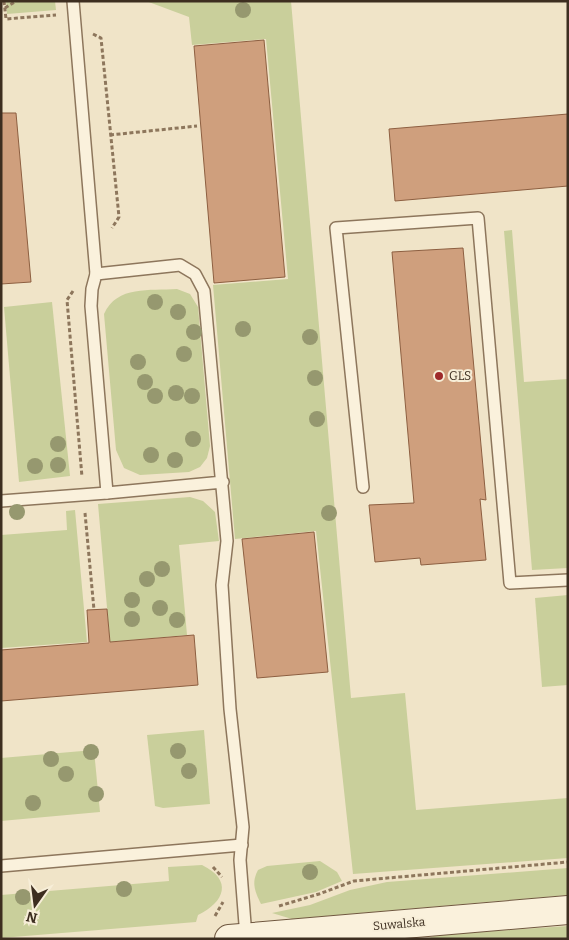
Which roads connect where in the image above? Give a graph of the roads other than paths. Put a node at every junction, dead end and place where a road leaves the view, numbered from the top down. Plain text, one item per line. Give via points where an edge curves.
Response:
1 (73, 1) edge
2 (96, 274) junction
3 (223, 482) junction
4 (363, 487) dead end
5 (108, 493) junction
6 (1, 502) edge
7 (568, 580) edge
8 (242, 845) junction
9 (1, 866) edge
10 (568, 910) edge
11 (238, 938) edge

1 - 2 lane
2 - 3 lane via 180,265 201,282
2 - 5 lane via 91,306
3 - 5 lane
3 - 8 lane via 227,541 222,585
4 - 7 lane via 336,228 478,218 510,583
5 - 6 lane
8 - 9 lane
8 - 11 lane via 243,910
10 - 11 main road, Suwalska

